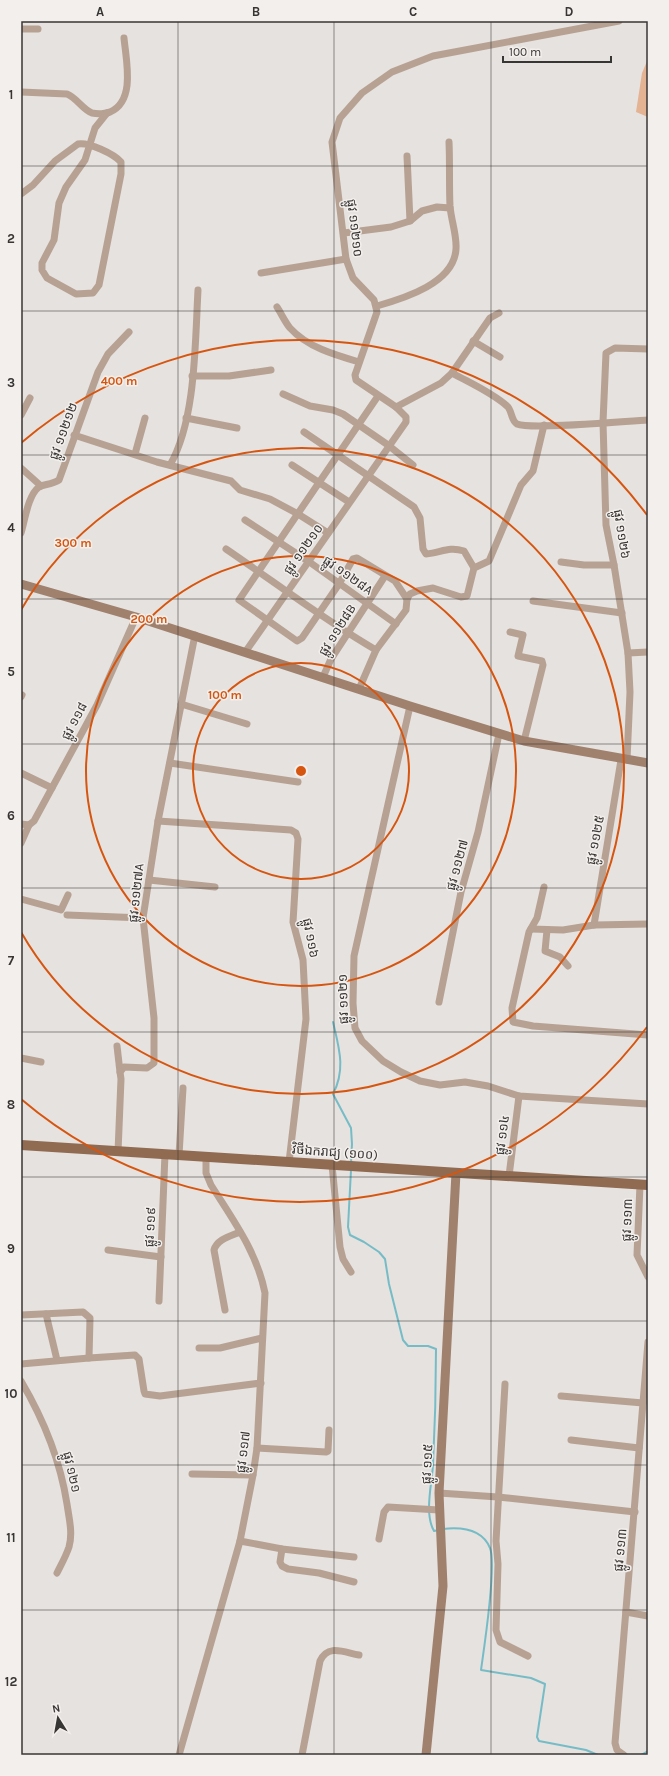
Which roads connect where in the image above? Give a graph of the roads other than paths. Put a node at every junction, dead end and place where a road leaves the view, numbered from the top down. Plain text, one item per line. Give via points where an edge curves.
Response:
1 (619, 21) edge
2 (21, 29) edge
3 (38, 29) dead end
4 (124, 38) dead end
5 (21, 92) edge
6 (107, 113) junction
7 (449, 142) dead end
8 (90, 145) junction
9 (407, 156) dead end
10 (21, 194) edge
11 (450, 208) junction
12 (410, 220) junction
13 (344, 233) junction
14 (346, 259) junction
15 (261, 273) dead end
16 (198, 290) dead end
17 (377, 306) junction
18 (277, 307) dead end
19 (499, 313) dead end
20 (129, 332) dead end
21 (473, 342) junction
22 (648, 349) edge
23 (500, 357) dead end
24 (359, 362) junction
25 (271, 370) dead end
26 (452, 373) junction
27 (192, 376) junction
28 (284, 394) dead end
29 (378, 396) junction
30 (30, 398) dead end
31 (396, 407) junction
32 (21, 415) edge
33 (145, 418) dead end
34 (186, 418) junction
35 (648, 420) edge
36 (603, 422) junction
37 (359, 425) junction
38 (544, 425) junction
39 (237, 428) dead end
40 (304, 432) dead end
41 (74, 435) junction
42 (388, 445) junction
43 (135, 454) junction
44 (338, 454) junction
45 (170, 465) junction
46 (292, 465) dead end
47 (412, 465) dead end
48 (21, 468) edge
49 (367, 476) junction
50 (319, 482) junction
51 (41, 486) junction
52 (349, 502) junction
53 (298, 514) junction
54 (245, 520) dead end
55 (21, 533) edge
56 (328, 533) junction
57 (279, 542) junction
58 (226, 549) dead end
59 (308, 561) junction
60 (560, 562) dead end
61 (614, 565) junction
62 (474, 568) junction
63 (259, 572) junction
64 (385, 576) junction
65 (21, 584) edge
66 (339, 584) junction
67 (288, 591) junction
68 (407, 599) junction
69 (534, 601) dead end
70 (368, 603) junction
71 (622, 613) junction
72 (317, 614) junction
73 (136, 617) junction
74 (267, 620) junction
75 (396, 624) junction
76 (510, 632) dead end
77 (347, 633) junction
78 (196, 635) junction
79 (376, 650) junction
80 (246, 652) junction
81 (648, 652) edge
82 (628, 653) junction
83 (323, 677) junction
84 (359, 689) junction
85 (181, 704) junction
86 (410, 706) junction
87 (247, 724) dead end
88 (499, 734) junction
89 (524, 741) junction
90 (624, 760) junction
91 (170, 763) junction
92 (648, 763) edge
93 (21, 773) edge
94 (298, 782) dead end
95 (52, 788) junction
96 (158, 821) junction
97 (25, 825) edge
98 (21, 843) edge
99 (149, 880) junction
100 (544, 887) dead end
101 (215, 888) dead end
102 (68, 895) dead end
103 (21, 899) edge
104 (67, 914) dead end
105 (143, 918) junction
106 (648, 924) edge
107 (594, 925) junction
108 (531, 929) junction
109 (546, 930) junction
110 (568, 966) dead end
111 (439, 1002) dead end
112 (648, 1035) edge
113 (117, 1046) dead end
114 (21, 1058) edge
115 (41, 1062) dead end
116 (120, 1072) junction
117 (183, 1088) dead end
118 (519, 1096) junction
119 (648, 1104) edge
120 (21, 1146) edge
121 (118, 1152) junction
122 (165, 1154) junction
123 (179, 1155) junction
124 (206, 1157) junction
125 (289, 1162) junction
126 (337, 1165) junction
127 (456, 1173) junction
128 (509, 1176) junction
129 (644, 1185) edge
130 (240, 1232) junction
131 (108, 1250) dead end
132 (161, 1257) junction
133 (351, 1272) dead end
134 (648, 1277) edge
135 (159, 1301) dead end
136 (225, 1310) dead end
137 (46, 1314) junction
138 (21, 1316) edge
139 (262, 1338) junction
140 (648, 1342) edge
141 (199, 1348) dead end
142 (88, 1358) junction
143 (57, 1360) junction
144 (21, 1364) edge
145 (21, 1381) edge
146 (261, 1383) junction
147 (505, 1384) dead end
148 (561, 1396) dead end
149 (643, 1403) junction
150 (329, 1430) dead end
151 (571, 1440) dead end
152 (258, 1448) junction
153 (639, 1448) junction
154 (192, 1474) dead end
155 (253, 1475) junction
156 (439, 1493) junction
157 (498, 1497) junction
158 (439, 1510) junction
159 (635, 1512) junction
160 (379, 1539) dead end
161 (240, 1541) junction
162 (282, 1549) junction
163 (354, 1557) dead end
164 (57, 1573) dead end
165 (354, 1582) dead end
166 (626, 1612) junction
167 (648, 1616) edge
168 (359, 1655) dead end
169 (528, 1656) dead end
170 (179, 1755) edge
171 (302, 1755) edge
172 (426, 1755) edge
173 (624, 1755) edge

1 - 13 street, ផ្លូវ ១១២១០ via 433,56 392,72 362,93 340,118 332,142
2 - 3 street
4 - 6 street via 127,70 124,101
5 - 6 street via 67,94 92,113
6 - 8 street via 95,128
7 - 11 street
8 - 8 street via 120,160 122,166 100,286 93,293 76,294 47,278 42,270 42,263 54,240 59,203 66,187 85,160
8 - 10 street via 78,144 55,161 34,185
9 - 12 street
11 - 12 street via 437,207 422,211
11 - 17 street via 456,247 455,261 443,276 409,297
12 - 13 street via 391,227
13 - 14 street, ផ្លូវ ១១២១០
14 - 15 street
14 - 17 street, ផ្លូវ ១១២១០ via 353,278
16 - 27 street
17 - 24 street, ផ្លូវ ១១២១០
18 - 24 street via 290,328 306,341
19 - 21 street via 490,318
20 - 41 street, ផ្លូវ ១១២១២ via 108,354 98,372
21 - 23 street
21 - 26 street
22 - 36 street, ផ្លូវ ១១២៦ via 615,348 606,353
24 - 29 street, ផ្លូវ ១១២១០ via 354,375 356,380
25 - 27 street via 229,376
26 - 31 street via 441,383
26 - 38 street via 508,407 518,424
27 - 34 street
28 - 37 street via 310,406 333,410
29 - 31 street, ផ្លូវ ១១២១០
29 - 37 street
30 - 32 street
31 - 42 street, ផ្លូវ ១១២១០ via 406,417 406,422
33 - 43 street
34 - 39 street
34 - 45 street via 180,446
35 - 36 street
36 - 38 street
36 - 61 street, ផ្លូវ ១១២៦ via 606,525
37 - 42 street
37 - 44 street
38 - 62 street via 533,471 521,485 489,561
40 - 44 street
41 - 43 street
41 - 51 street, ផ្លូវ ១១២១២ via 59,480 52,485
42 - 47 street
42 - 49 street, ផ្លូវ ១១២១០
43 - 45 street
44 - 49 street
44 - 50 street
45 - 53 street via 231,481 240,490 270,499
46 - 50 street
48 - 51 street
49 - 52 street, ផ្លូវ ១១២១០
49 - 62 street via 417,510 426,554 456,548 464,551
50 - 52 street
50 - 53 street
51 - 55 street via 33,492
52 - 56 street, ផ្លូវ ១១២១០
53 - 56 street
53 - 57 street
54 - 57 street, ផ្លូវ ១១២៨A
56 - 59 street, ផ្លូវ ១១២១០
57 - 59 street, ផ្លូវ ១១២៨A
57 - 63 street
58 - 63 street
59 - 66 street, ផ្លូវ ១១២៨A
59 - 67 street, ផ្លូវ ១១២១០
60 - 61 street
61 - 71 street, ផ្លូវ ១១២៦
62 - 68 street via 467,596 461,597 433,588 410,594
63 - 67 street
63 - 74 street via 239,600
64 - 66 street via 357,558 353,559
64 - 68 street via 400,586
64 - 70 street, ផ្លូវ ១១២៨B
65 - 73 main road
66 - 70 street, ផ្លូវ ១១២៨A
66 - 72 street
67 - 72 street
67 - 74 street, ផ្លូវ ១១២១០
68 - 75 street via 406,610
69 - 71 street
70 - 75 street, ផ្លូវ ១១២៨A
70 - 77 street, ផ្លូវ ១១២៨B
71 - 82 street, ផ្លូវ ១១២៦
72 - 74 street via 302,638 297,641
72 - 77 street
73 - 78 main road
73 - 95 street, ផ្លូវ ១១៨ via 97,705
74 - 80 street, ផ្លូវ ១១២១០
75 - 79 street
76 - 89 street via 523,635 518,656 542,661 543,665
77 - 79 street
77 - 83 street, ផ្លូវ ១១២៨B via 330,659
78 - 80 main road
78 - 85 street, ផ្លូវ ១១២៧A
79 - 84 street
80 - 83 main road
81 - 82 street
82 - 90 street, ផ្លូវ ១១២៦ via 630,692
83 - 84 main road
84 - 86 main road
85 - 87 street
85 - 91 street, ផ្លូវ ១១២៧A
86 - 88 main road
86 - 118 street, ផ្លូវ ១១២១ via 354,956 355,1028 362,1041 383,1061 420,1081 440,1085 465,1082
88 - 89 main road
88 - 111 street, ផ្លូវ ១១២៧ via 478,832 461,892
89 - 90 main road
90 - 92 main road
90 - 107 street, ផ្លូវ ១១២៥
91 - 94 street
91 - 96 street, ផ្លូវ ១១២៧A
93 - 95 street
95 - 97 street, ផ្លូវ ១១៨ via 34,821
96 - 99 street, ផ្លូវ ១១២៧A
96 - 125 street, ផ្លូវ ១១៦ via 291,830 296,833 298,839 294,922 304,960 306,1020
97 - 98 street, ផ្លូវ ១១៨
99 - 101 street
99 - 105 street, ផ្លូវ ១១២៧A
100 - 108 street via 537,918
102 - 103 street via 61,910
104 - 105 street
105 - 116 street, ផ្លូវ ១១២៧A via 154,1018 154,1063 147,1068 124,1068
106 - 107 street
107 - 109 street
108 - 109 street
108 - 112 street via 512,1008 513,1022 533,1026
109 - 110 street via 545,951 560,957
113 - 116 street
114 - 115 street
116 - 121 street
117 - 123 street
118 - 119 street, ផ្លូវ ១១២១
118 - 128 street, ផ្លូវ ១១៤
120 - 121 main road, វិថីឯករាជ្យ (១០០)
121 - 122 main road, វិថីឯករាជ្យ (១០០)
122 - 123 main road, វិថីឯករាជ្យ (១០០)
122 - 132 street, ផ្លូវ ១១៩
123 - 124 main road, វិថីឯករាជ្យ (១០០)
124 - 125 main road, វិថីឯករាជ្យ (១០០)
124 - 130 street, ផ្លូវ ១១៧ via 206,1173 211,1185
125 - 126 main road, វិថីឯករាជ្យ (១០០)
126 - 127 main road, វិថីឯករាជ្យ (១០០)
126 - 133 street via 340,1247
127 - 128 main road, វិថីឯករាជ្យ (១០០)
127 - 156 main road, ផ្លូវ ១១៥
128 - 129 main road, វិថីឯករាជ្យ (១០០)
129 - 134 street, ផ្លូវ ១១៣ via 637,1255
130 - 136 street via 220,1241 214,1250
130 - 139 street, ផ្លូវ ១១៧ via 261,1273 265,1293
131 - 132 street
132 - 135 street, ផ្លូវ ១១៩
137 - 138 street
137 - 142 street via 87,1314 90,1318
137 - 143 street
139 - 141 street via 220,1348
139 - 146 street, ផ្លូវ ១១៧
140 - 149 street, ផ្លូវ ១១៣
142 - 143 street
142 - 146 street via 138,1356 144,1391 150,1396
143 - 144 street
145 - 164 street, ផ្លូវ ១២១ via 38,1410 62,1477 71,1527 69,1547
146 - 152 street, ផ្លូវ ១១៧
147 - 157 street
148 - 149 street
149 - 153 street, ផ្លូវ ១១៣
150 - 152 street via 326,1452
151 - 153 street
152 - 155 street, ផ្លូវ ១១៧
153 - 159 street, ផ្លូវ ១១៣
154 - 155 street
155 - 161 street, ផ្លូវ ១១៧
156 - 157 street
156 - 158 main road, ផ្លូវ ១១៥
157 - 159 street
157 - 169 street via 497,1637 500,1642
158 - 160 street via 388,1507 384,1512
158 - 172 main road, ផ្លូវ ១១៥ via 442,1586
159 - 166 street, ផ្លូវ ១១៣
161 - 162 street
161 - 170 street, ផ្លូវ ១១៧
162 - 163 street
162 - 165 street via 280,1562 288,1569
166 - 167 street
166 - 173 street, ផ្លូវ ១១៣ via 615,1743 617,1750
168 - 171 street via 330,1650 324,1653 320,1660

